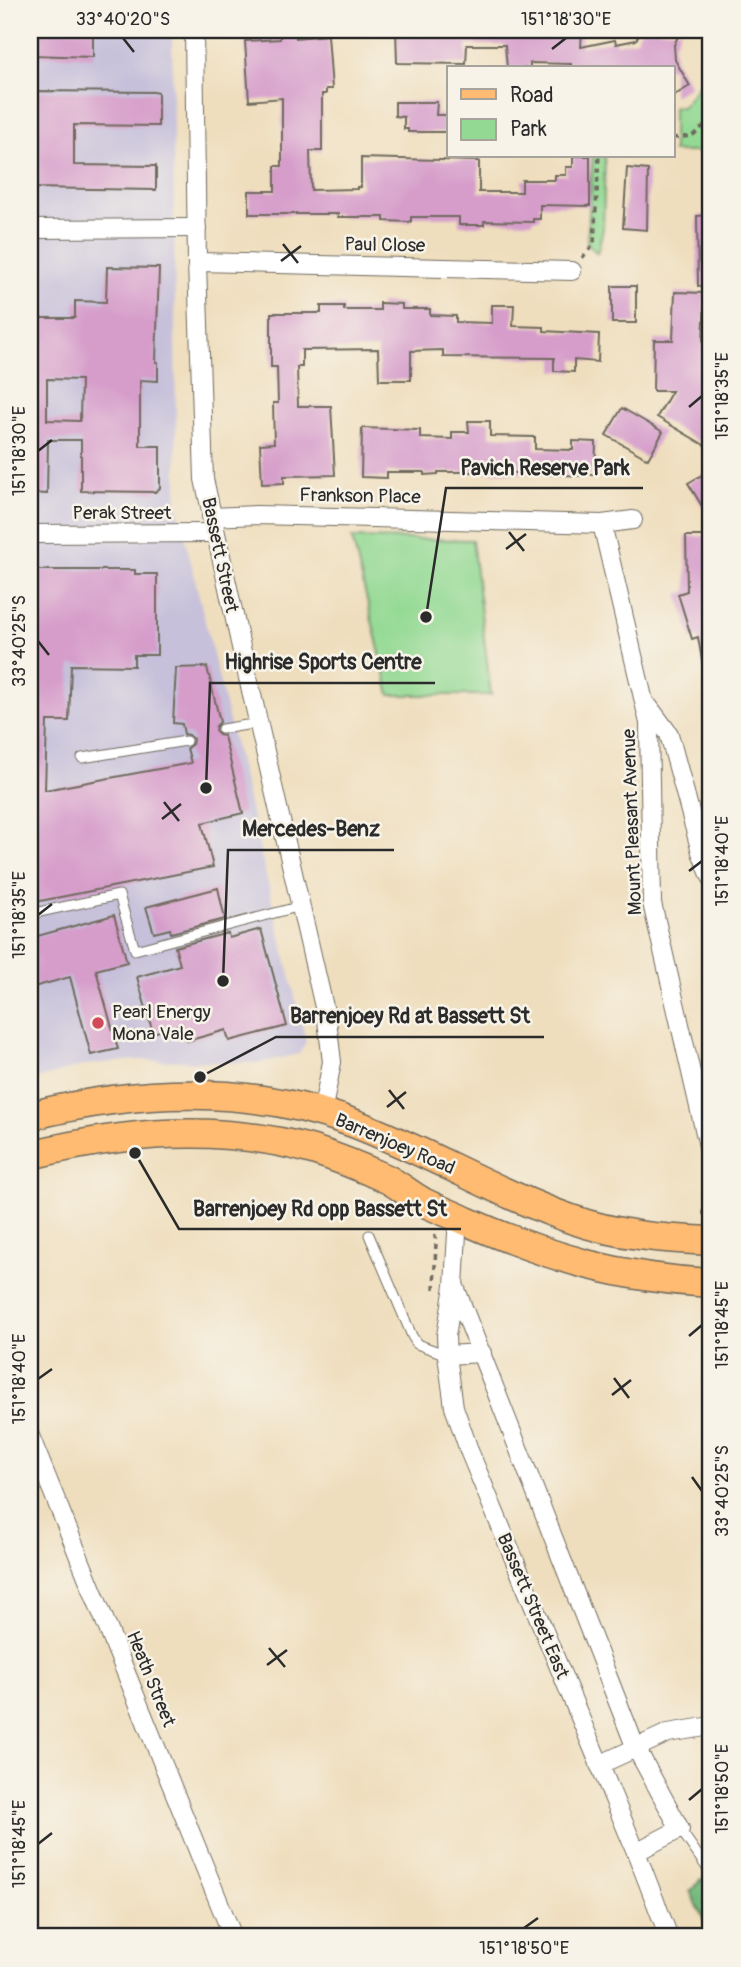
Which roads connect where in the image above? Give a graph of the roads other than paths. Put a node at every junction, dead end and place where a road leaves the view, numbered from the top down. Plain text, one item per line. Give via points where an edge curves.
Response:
1 (194, 30) edge
2 (197, 228) junction
3 (30, 229) edge
4 (197, 262) junction
5 (572, 271) road end
6 (633, 520) dead end
7 (602, 524) junction
8 (213, 525) junction
9 (30, 534) edge
10 (644, 701) junction
11 (259, 723) junction
12 (222, 729) dead end
13 (186, 741) dead end
14 (82, 758) dead end
15 (711, 877) edge
16 (301, 906) junction
17 (30, 914) edge
18 (322, 1113) junction
19 (30, 1116) edge
20 (310, 1150) junction
21 (30, 1155) edge
22 (711, 1159) edge
23 (488, 1184) junction
24 (462, 1219) junction
25 (369, 1236) dead end
26 (711, 1241) edge
27 (711, 1283) edge
28 (454, 1286) junction
29 (482, 1353) junction
30 (447, 1355) junction
31 (30, 1436) edge
32 (711, 1726) edge
33 (635, 1746) junction
34 (599, 1765) junction
35 (680, 1829) junction
36 (636, 1852) junction
37 (711, 1874) edge
38 (233, 1937) edge
39 (669, 1937) edge

1 - 2 street, Bassett Street
2 - 3 street
2 - 4 street, Bassett Street
4 - 5 street, Paul Close
4 - 8 street, Bassett Street via 204,479
6 - 7 street, Frankson Place
7 - 8 street, Frankson Place via 257,514
7 - 10 street, Mount Pleasant Avenue
8 - 9 street, Perak Street
8 - 11 street, Bassett Street
10 - 15 street via 669,734
10 - 22 street, Mount Pleasant Avenue via 649,723 652,903
11 - 12 lane
11 - 16 street, Bassett Street
13 - 14 lane
16 - 17 lane via 135,950 119,895
16 - 18 street, Bassett Street via 331,1042 331,1073
18 - 19 main road, Barrenjoey Road via 235,1097 156,1096 90,1102
18 - 20 main road, Bassett Street
18 - 23 main road, Barrenjoey Road
20 - 21 main road, Barrenjoey Road via 247,1138 172,1133 81,1142
20 - 24 main road, Barrenjoey Road via 388,1180 422,1202
23 - 24 main road, Bassett Street East
23 - 26 main road, Barrenjoey Road via 571,1219 629,1234
24 - 27 main road, Barrenjoey Road via 559,1258 619,1273
24 - 28 street, Bassett Street East
25 - 30 lane via 417,1344
28 - 29 street, Bassett Street East
28 - 30 street, Bassett Street East
29 - 30 street
29 - 33 street, Bassett Street East
30 - 34 street, Bassett Street East via 454,1407 470,1453
31 - 38 street, Heath Street
32 - 33 street via 667,1733
33 - 34 street
33 - 35 street, Bassett Street East
34 - 36 street, Bassett Street East
35 - 36 street
35 - 37 lane, Bassett Street East
36 - 39 street, Bassett Street East

